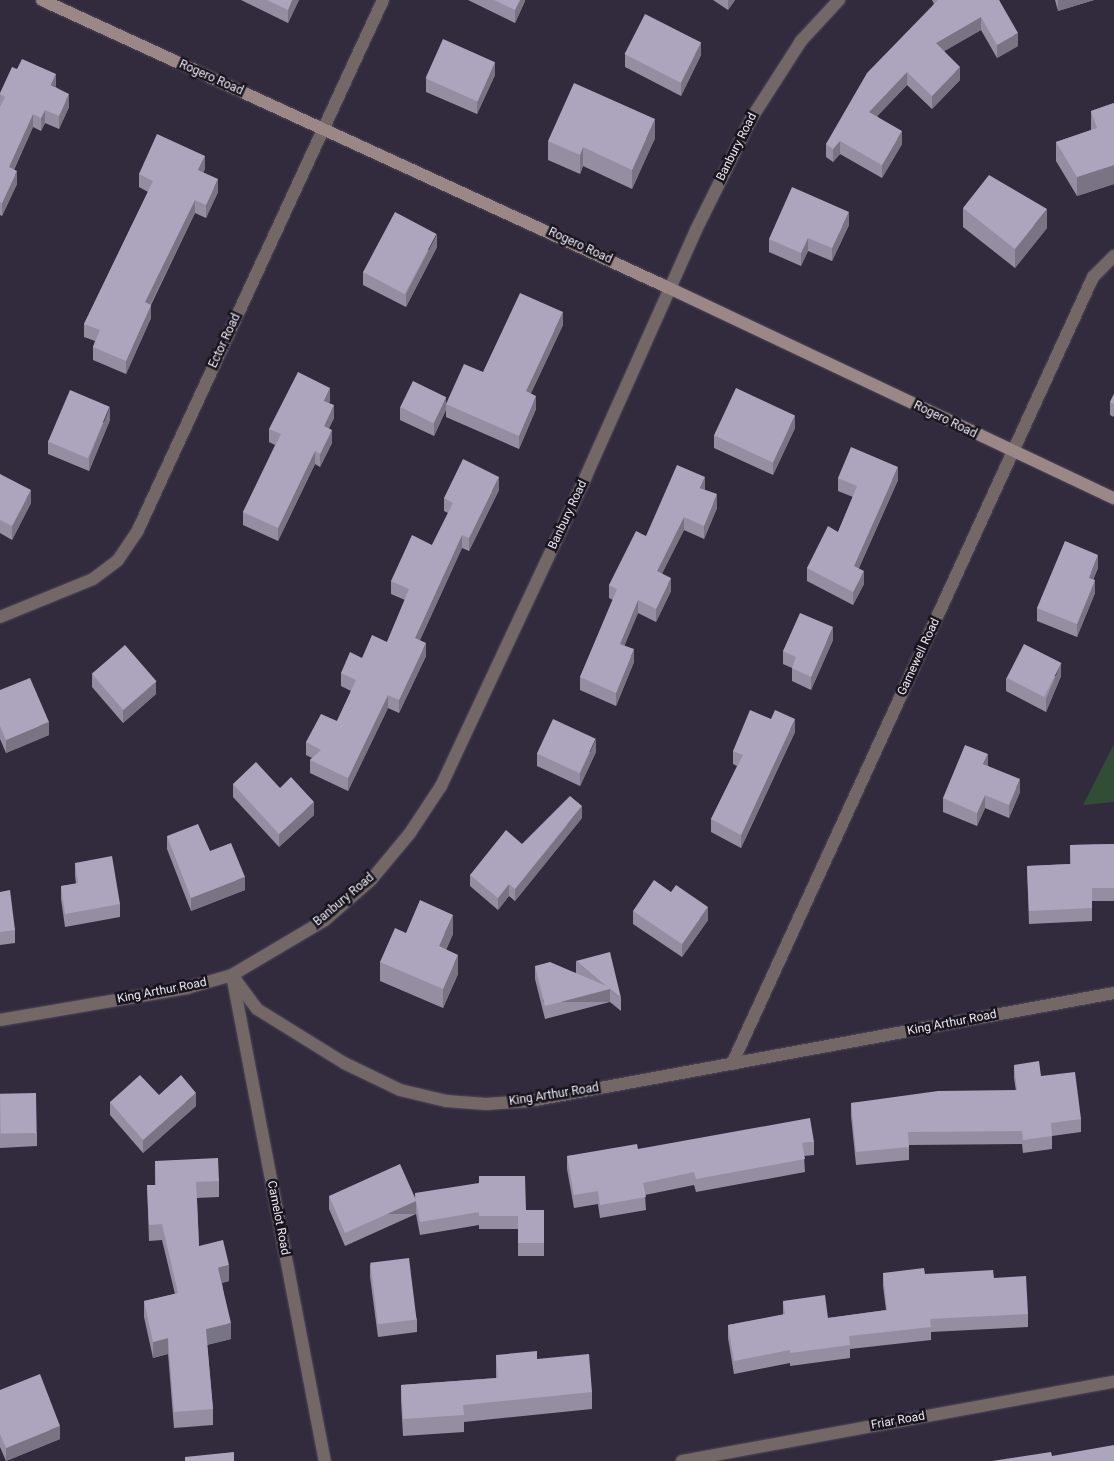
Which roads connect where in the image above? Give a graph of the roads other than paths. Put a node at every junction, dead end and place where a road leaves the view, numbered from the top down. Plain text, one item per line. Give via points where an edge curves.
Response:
1 (42, 0) edge
2 (383, 0) edge
3 (839, 0) edge
4 (323, 128) junction
5 (1114, 256) edge
6 (670, 288) junction
7 (1013, 452) junction
8 (1114, 498) edge
9 (0, 617) edge
10 (232, 975) junction
11 (1114, 993) edge
12 (0, 1020) edge
13 (732, 1064) junction
14 (1114, 1382) edge
15 (325, 1461) edge
16 (682, 1461) edge

1 - 4 main road, Rogero Road
2 - 4 street, Ector Road
3 - 6 street, Banbury Road via 806,34 751,119
4 - 6 main road, Rogero Road
4 - 9 street, Ector Road via 138,530 118,560 93,579
5 - 7 street, Gamewell Road via 1093,277
6 - 7 main road, Rogero Road
6 - 10 street, Banbury Road via 441,786 410,833 371,880 325,920
7 - 8 main road, Rogero Road
7 - 13 street, Gamewell Road
10 - 12 street, King Arthur Road via 187,988
10 - 13 street, King Arthur Road via 257,1009 344,1064 400,1090 446,1101 486,1104 530,1101
10 - 15 street, Camelot Road
11 - 13 street, King Arthur Road
14 - 16 street, Friar Road

